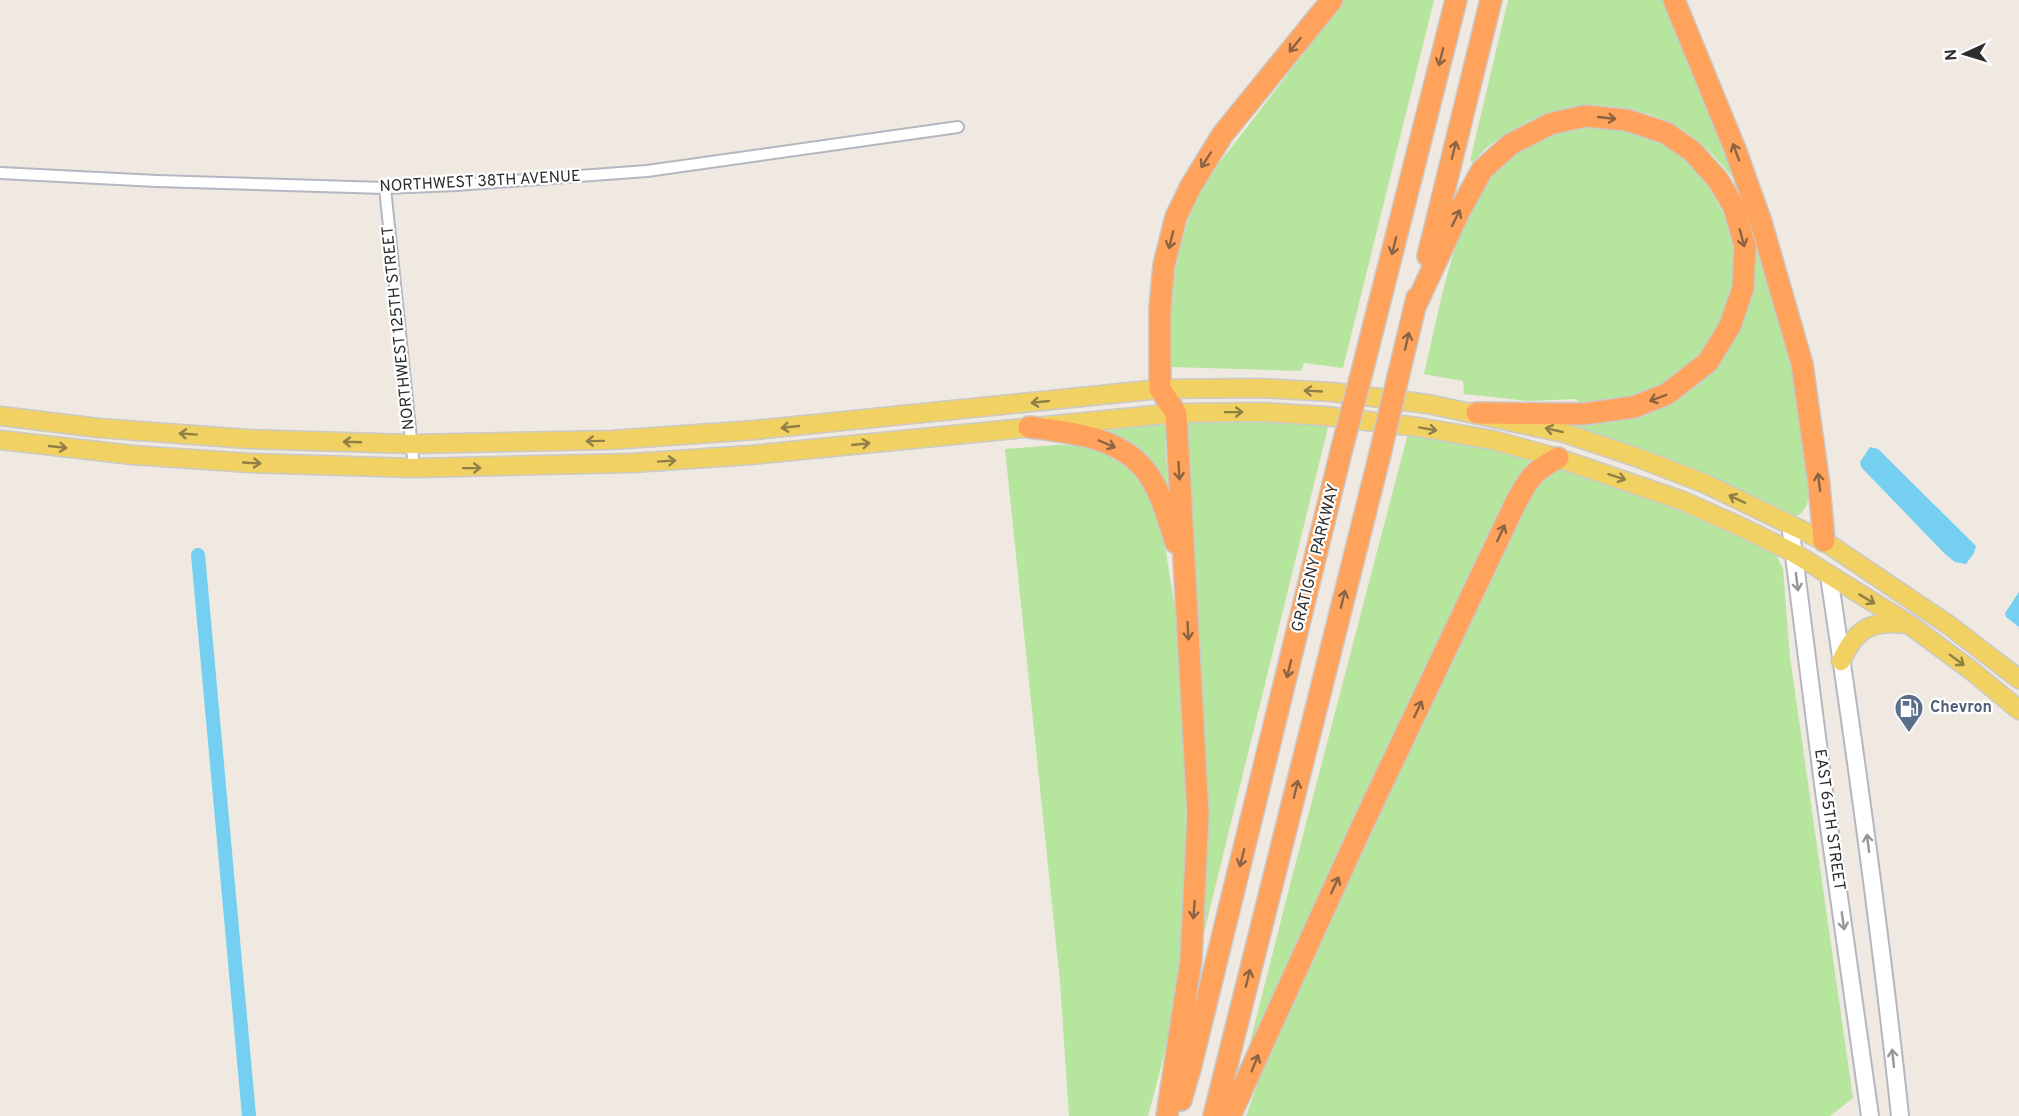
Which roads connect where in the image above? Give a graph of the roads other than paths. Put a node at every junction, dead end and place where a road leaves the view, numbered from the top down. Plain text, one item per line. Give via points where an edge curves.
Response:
1 (1332, 0) edge
2 (1456, 0) edge
3 (1491, 0) edge
4 (1674, 0) edge
5 (958, 127) dead end
6 (0, 173) edge
7 (385, 188) junction
8 (1414, 309) junction
9 (1160, 389) junction
10 (1176, 413) junction
11 (1477, 413) junction
12 (0, 416) edge
13 (1029, 427) junction
14 (0, 440) edge
15 (410, 444) junction
16 (1558, 458) junction
17 (414, 468) junction
18 (1790, 524) junction
19 (1824, 541) junction
20 (1794, 554) junction
21 (1185, 573) junction
22 (1829, 576) junction
23 (1910, 625) junction
24 (1841, 661) junction
25 (2019, 680) edge
26 (2019, 710) edge
27 (1167, 1116) edge
28 (1176, 1116) edge
29 (1214, 1116) edge
30 (1230, 1116) edge
31 (1870, 1116) edge
32 (1900, 1116) edge

1 -> 9 highway via 1223,134 1176,217 1164,265
2 -> 28 highway, GRATIGNY PARKWAY, bridge
8 -> 3 highway
19 -> 4 highway via 1802,364 1761,222
5 - 7 street, NORTHWEST 38TH AVENUE via 647,171
6 - 7 street, NORTHWEST 38TH AVENUE
7 - 15 street, NORTHWEST 125TH STREET
8 -> 11 highway via 1482,171 1511,144 1550,124 1586,116 1628,120 1666,133 1692,150 1718,180 1734,207 1745,246 1744,278 1730,326 1708,362 1667,394 1634,407 1583,414
29 -> 8 highway, bridge
9 - 10 highway
11 -> 9 main road via 1332,392
9 -> 15 main road via 611,441
10 - 13 main road
10 -> 16 main road via 1262,412 1418,427 1493,440
10 -> 21 highway
18 -> 11 main road via 1706,484 1639,458 1564,433
15 -> 12 main road via 248,439
17 -> 13 main road via 727,457
13 -> 21 highway via 1103,441 1131,456 1148,474 1162,501
14 -> 17 main road via 250,463
15 - 17 street, NORTHWEST 125TH STREET
16 -> 20 main road via 1683,501
30 -> 16 highway via 1516,502 1531,475
18 - 19 main road
18 - 20 main road, EAST 65TH STREET
19 - 22 main road
19 - 25 main road via 1950,626
20 - 22 main road
20 -> 31 main road, EAST 65TH STREET
21 -> 27 highway via 1198,803 1196,873 1191,960
22 -> 23 main road
22 - 24 main road
23 - 24 main road via 1883,623 1863,630 1849,643
23 -> 26 main road
32 -> 24 main road via 1877,915

